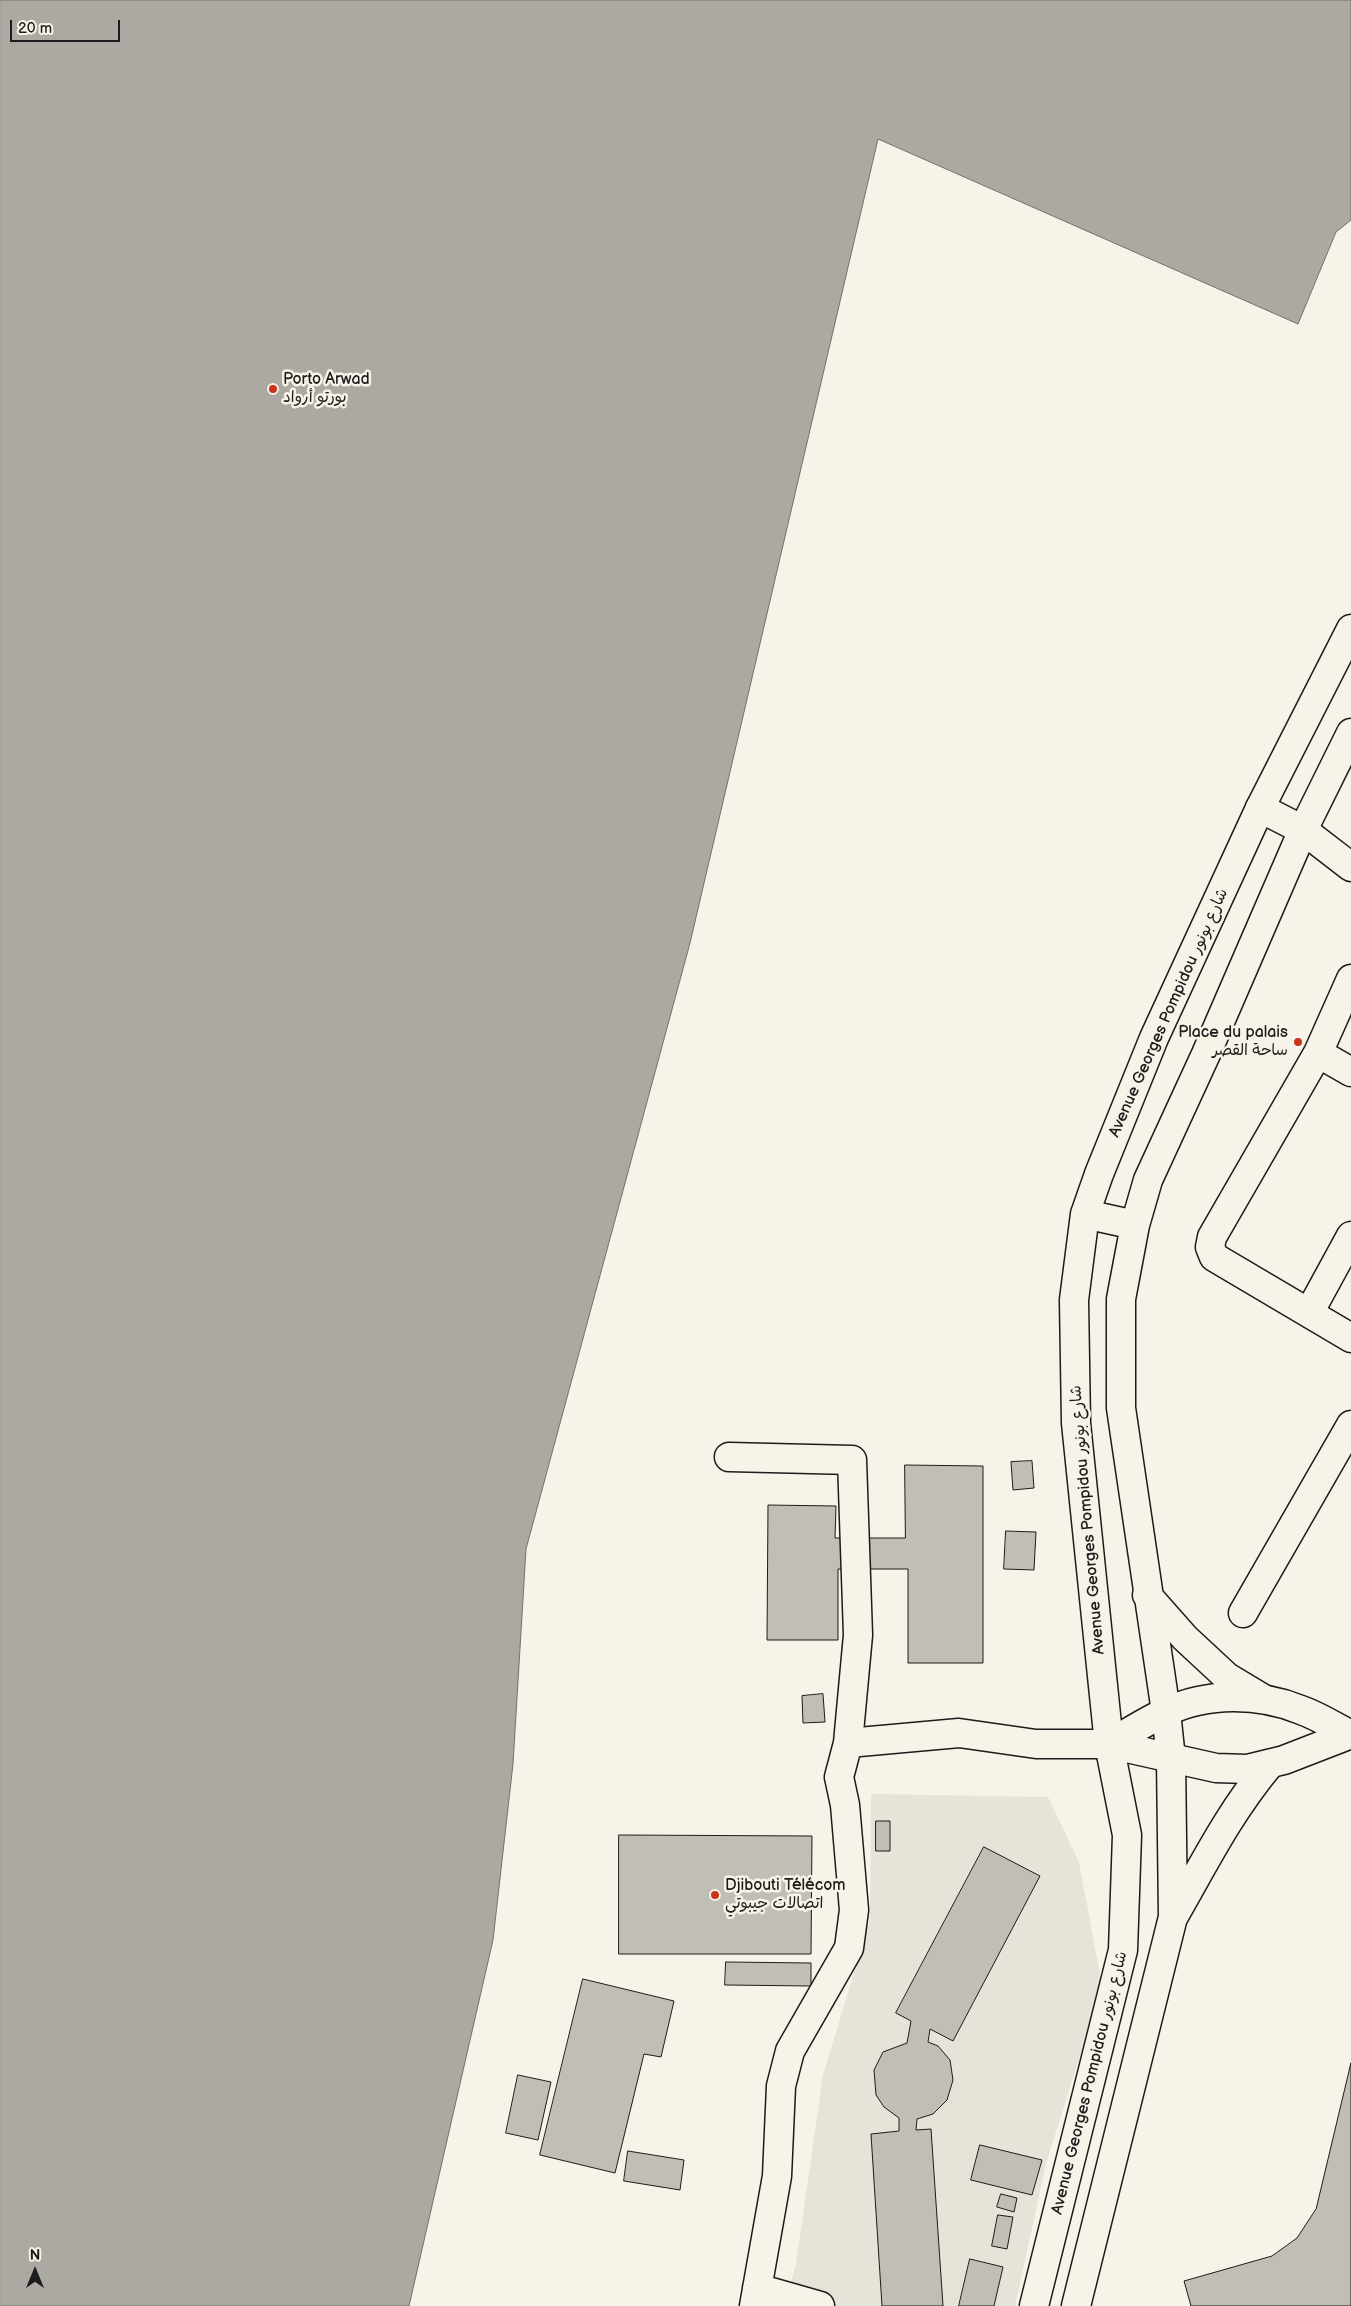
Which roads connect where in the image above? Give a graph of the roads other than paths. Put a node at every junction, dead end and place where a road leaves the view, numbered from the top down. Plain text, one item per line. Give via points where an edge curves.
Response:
1 (1351, 629) edge
2 (1351, 733) edge
3 (1260, 808) junction
4 (1303, 830) junction
5 (1351, 867) edge
6 (1351, 979) edge
7 (1318, 1053) junction
8 (1351, 1072) edge
9 (1085, 1214) junction
10 (1135, 1225) junction
11 (1351, 1236) edge
12 (1308, 1313) junction
13 (1351, 1338) edge
14 (1351, 1425) edge
15 (729, 1457) dead end
16 (1147, 1595) junction
17 (1243, 1613) dead end
18 (1262, 1698) junction
19 (1166, 1712) junction
20 (1350, 1734) edge
21 (848, 1743) junction
22 (1109, 1744) junction
23 (1171, 1758) junction
24 (1269, 1765) junction
25 (1173, 1917) junction
26 (755, 2297) edge
27 (820, 2306) edge
28 (1034, 2306) edge
29 (1076, 2306) edge

1 - 3 main road, Avenue Georges Pompidou شارع بونور
2 - 4 main road
3 - 4 main road
3 - 9 main road, Avenue Georges Pompidou شارع بونور via 1154,1038
4 - 5 main road
4 - 10 main road via 1148,1180
6 - 7 main road
7 - 8 main road
7 - 12 main road via 1212,1237 1210,1247 1214,1256
9 - 10 main road
9 - 22 main road, Avenue Georges Pompidou شارع بونور via 1074,1300 1076,1423
10 - 16 main road via 1121,1299 1122,1408
11 - 12 main road
12 - 13 main road
14 - 17 main road
15 - 21 main road via 852,1460 858,1635
16 - 18 main road via 1185,1638 1227,1677
16 - 19 main road
18 - 19 main road via 1192,1702
18 - 20 main road via 1301,1710
19 - 22 main road
19 - 23 main road
20 - 24 main road
21 - 22 main road via 959,1733 1036,1744
21 - 26 main road via 840,1777 854,1910 849,1948 790,2051 780,2086 777,2176
22 - 23 main road
22 - 28 main road, Avenue Georges Pompidou شارع بونور via 1127,1835 1123,1950
23 - 24 main road via 1216,1768 1247,1769
23 - 25 main road
24 - 25 main road via 1222,1829
25 - 29 main road
26 - 27 main road

